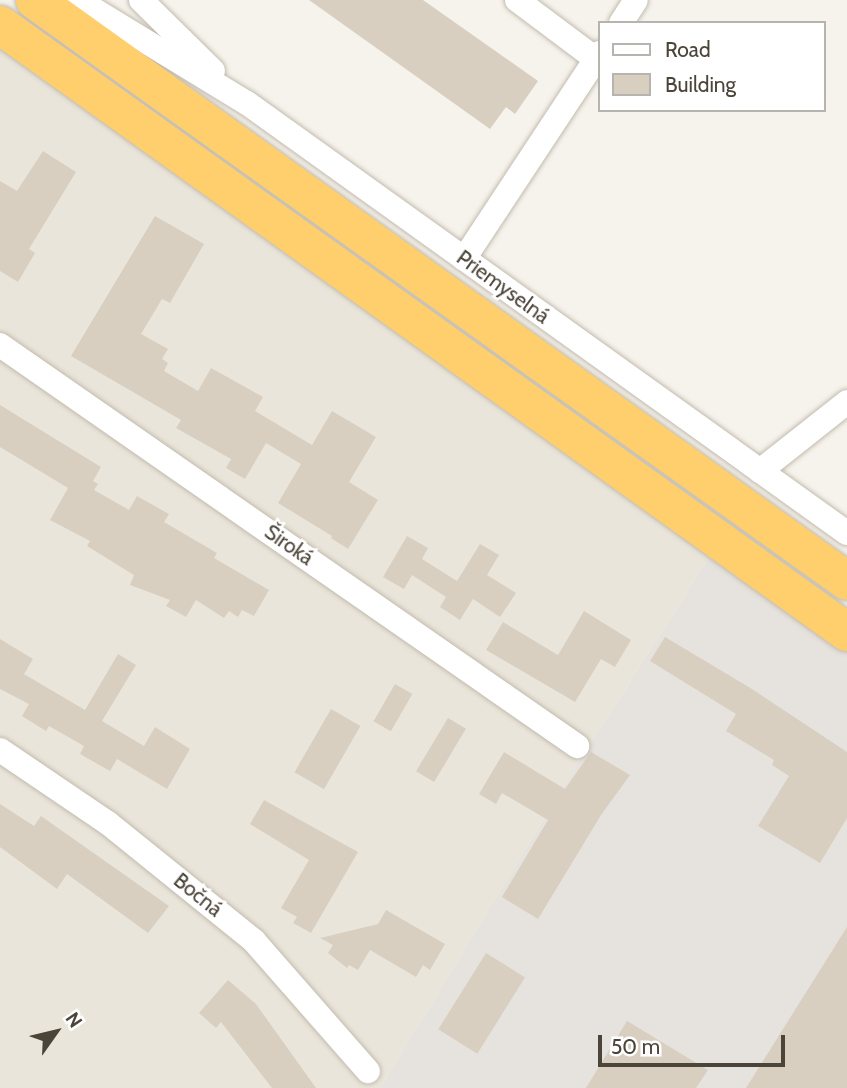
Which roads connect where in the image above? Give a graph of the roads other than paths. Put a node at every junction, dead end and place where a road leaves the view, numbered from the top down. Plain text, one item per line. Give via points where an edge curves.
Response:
1 (35, 0) edge
2 (78, 0) edge
3 (141, 0) edge
4 (517, 0) edge
5 (636, 0) edge
6 (622, 21) edge
7 (0, 25) edge
8 (598, 56) edge
9 (247, 103) junction
10 (464, 259) junction
11 (0, 345) edge
12 (847, 402) edge
13 (760, 471) junction
14 (847, 533) edge
15 (847, 581) edge
16 (847, 632) edge
17 (577, 746) dead end
18 (0, 750) edge
19 (368, 1071) dead end

1 - 15 highway
2 - 9 street, Priemyselná
3 - 9 street, Priemyselná
4 - 8 street
5 - 6 street
7 - 16 highway
8 - 10 street
9 - 10 street, Priemyselná
10 - 13 street, Priemyselná
11 - 17 street, Široká
12 - 13 street
13 - 14 street, Priemyselná
18 - 19 street, Bočná via 108,823 254,941

